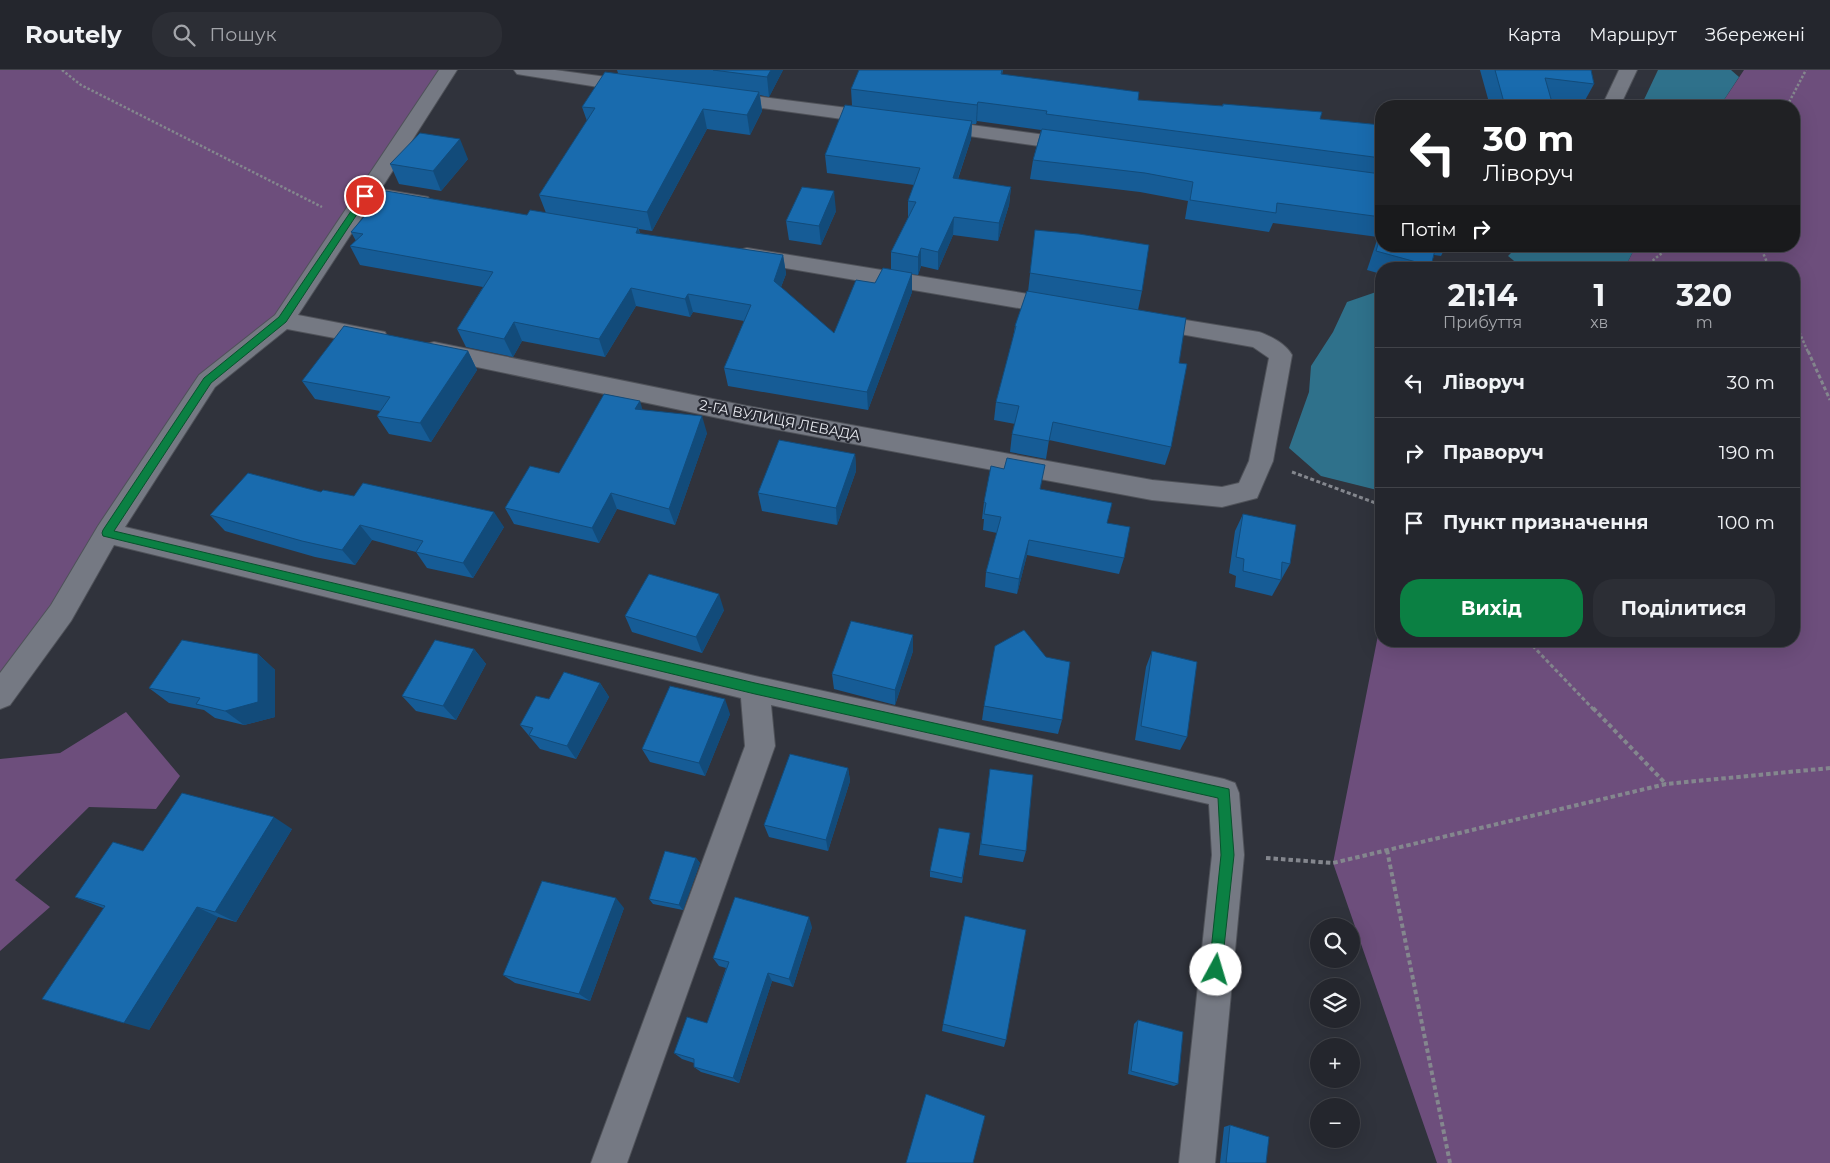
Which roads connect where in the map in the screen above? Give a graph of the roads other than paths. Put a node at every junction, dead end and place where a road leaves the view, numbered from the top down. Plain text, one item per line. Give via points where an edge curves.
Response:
1 (448, 70) edge
2 (523, 70) edge
3 (1628, 70) edge
4 (658, 89) edge
5 (706, 95) edge
6 (1615, 100) edge
7 (892, 120) edge
8 (912, 123) edge
9 (1098, 148) edge
10 (365, 196) junction
11 (442, 205) edge
12 (728, 252) edge
13 (1082, 311) edge
14 (1131, 319) edge
15 (283, 320) junction
16 (107, 533) junction
17 (755, 689) junction
18 (0, 696) edge
19 (609, 1163) edge
20 (1197, 1163) edge

1 - 10 street
2 - 4 street
3 - 6 street
5 - 7 street
8 - 9 street
10 - 11 street via 383,195
10 - 15 street
12 - 13 street
14 - 15 street, 2-ГА ВУЛИЦЯ ЛЕВАДА via 1259,340 1281,355 1261,460 1248,490 1222,497 1152,490 747,415
15 - 16 street via 207,381
16 - 17 street
16 - 18 street via 60,613
17 - 19 street via 760,746
17 - 20 street via 1224,793 1228,855

